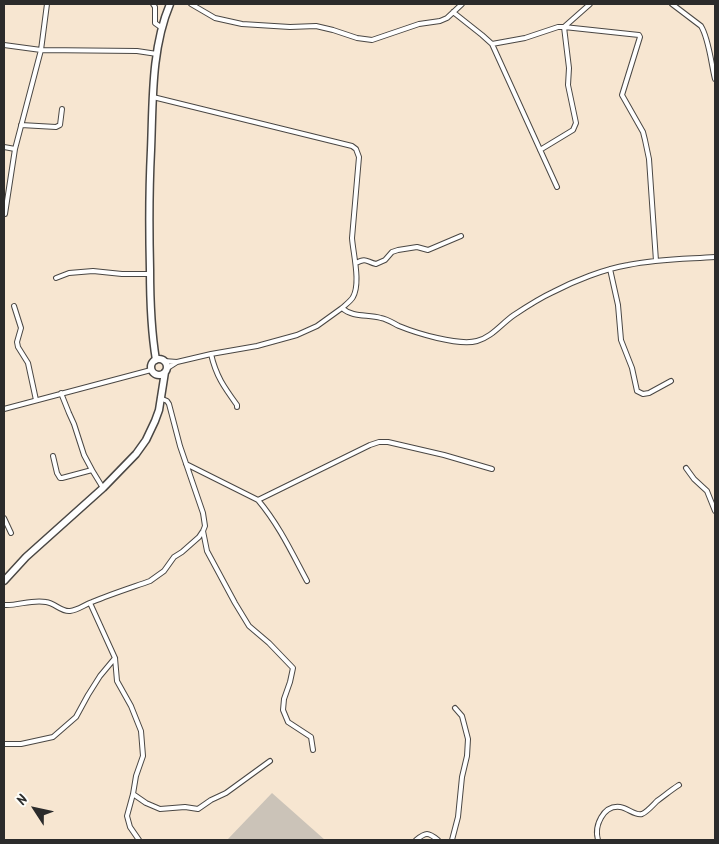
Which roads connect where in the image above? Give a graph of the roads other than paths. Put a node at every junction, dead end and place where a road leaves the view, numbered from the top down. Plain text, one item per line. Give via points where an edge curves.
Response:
1 (47, 4) edge
2 (153, 4) edge
3 (170, 4) edge
4 (190, 4) edge
5 (462, 4) edge
6 (590, 4) edge
7 (672, 4) edge
8 (454, 12) junction
9 (564, 27) junction
10 (162, 28) junction
11 (492, 44) junction
12 (4, 45) edge
13 (41, 50) junction
14 (157, 54) junction
15 (715, 79) edge
16 (153, 97) junction
17 (62, 110) dead end
18 (22, 126) junction
19 (4, 147) edge
20 (15, 149) junction
21 (540, 150) junction
22 (558, 187) dead end
23 (5, 214) edge
24 (461, 236) dead end
25 (715, 257) edge
26 (656, 261) junction
27 (356, 263) junction
28 (610, 268) junction
29 (150, 274) junction
30 (56, 278) dead end
31 (14, 306) dead end
32 (342, 308) junction
33 (212, 354) junction
34 (156, 360) junction
35 (164, 361) junction
36 (177, 362) junction
37 (165, 371) junction
38 (153, 372) junction
39 (671, 381) dead end
40 (62, 393) junction
41 (161, 396) junction
42 (36, 400) junction
43 (237, 407) dead end
44 (4, 409) edge
45 (53, 456) dead end
46 (186, 464) junction
47 (686, 468) dead end
48 (492, 469) dead end
49 (92, 470) junction
50 (103, 488) junction
51 (258, 500) junction
52 (715, 511) edge
53 (4, 518) edge
54 (203, 531) junction
55 (11, 533) dead end
56 (4, 581) edge
57 (307, 581) dead end
58 (90, 603) junction
59 (4, 606) edge
60 (115, 658) junction
61 (456, 708) dead end
62 (4, 744) edge
63 (312, 750) dead end
64 (270, 761) dead end
65 (678, 784) dead end
66 (133, 794) junction
67 (139, 840) edge
68 (416, 840) edge
69 (438, 840) edge
70 (452, 840) edge
71 (598, 840) edge

1 - 13 street
2 - 10 street via 155,23
3 - 10 main road
4 - 8 street via 215,18 242,24 316,26 372,40 419,24 440,21
5 - 8 street
6 - 9 street
7 - 15 street via 703,29
8 - 11 street
9 - 11 street
9 - 21 street via 568,85 576,122 573,130
9 - 26 street via 640,37 622,95 645,140
10 - 14 main road
11 - 21 street
12 - 13 street
13 - 14 street
13 - 18 street
14 - 16 main road
16 - 27 street via 356,149 352,238
16 - 29 main road
17 - 18 street via 60,125 56,128
18 - 20 street
19 - 20 street
20 - 23 street
21 - 22 street
24 - 27 street via 428,250 417,247 392,252 381,263 365,260
25 - 26 street
26 - 28 street
27 - 32 street via 355,292
28 - 32 street via 553,291 514,315 490,336 476,341 452,341 431,336 382,318 347,313
28 - 39 street via 621,340 638,391 648,393
29 - 30 street via 93,271
29 - 34 main road
31 - 42 street via 21,328 18,347 28,362
32 - 33 street via 317,326 297,335
33 - 36 street
33 - 43 street via 214,369
34 - 35 main road
34 - 38 main road via 152,363
35 - 36 street
35 - 37 main road
36 - 37 street
37 - 38 main road via 161,374
37 - 41 main road
38 - 40 street
38 - 41 main road
40 - 42 street
40 - 49 street
41 - 46 street via 170,404
41 - 50 main road via 159,410 146,440
42 - 44 street
45 - 49 street via 60,478
46 - 51 street
46 - 54 street via 203,513
47 - 52 street via 707,491
48 - 51 street via 379,442
49 - 50 street
50 - 56 main road
51 - 57 street via 284,536
53 - 55 street
54 - 58 street via 155,578
54 - 63 street via 207,551 249,626 293,668 283,710 288,722 310,737
58 - 59 street via 65,611 47,602
58 - 60 street
60 - 62 street via 92,688 76,717 53,737
60 - 66 street via 117,681 141,731 143,756
61 - 70 street via 462,716 468,739
64 - 66 street via 198,809 160,809
65 - 71 street via 645,813 637,814 616,807 600,817
66 - 67 street via 127,816
68 - 69 street via 426,833

